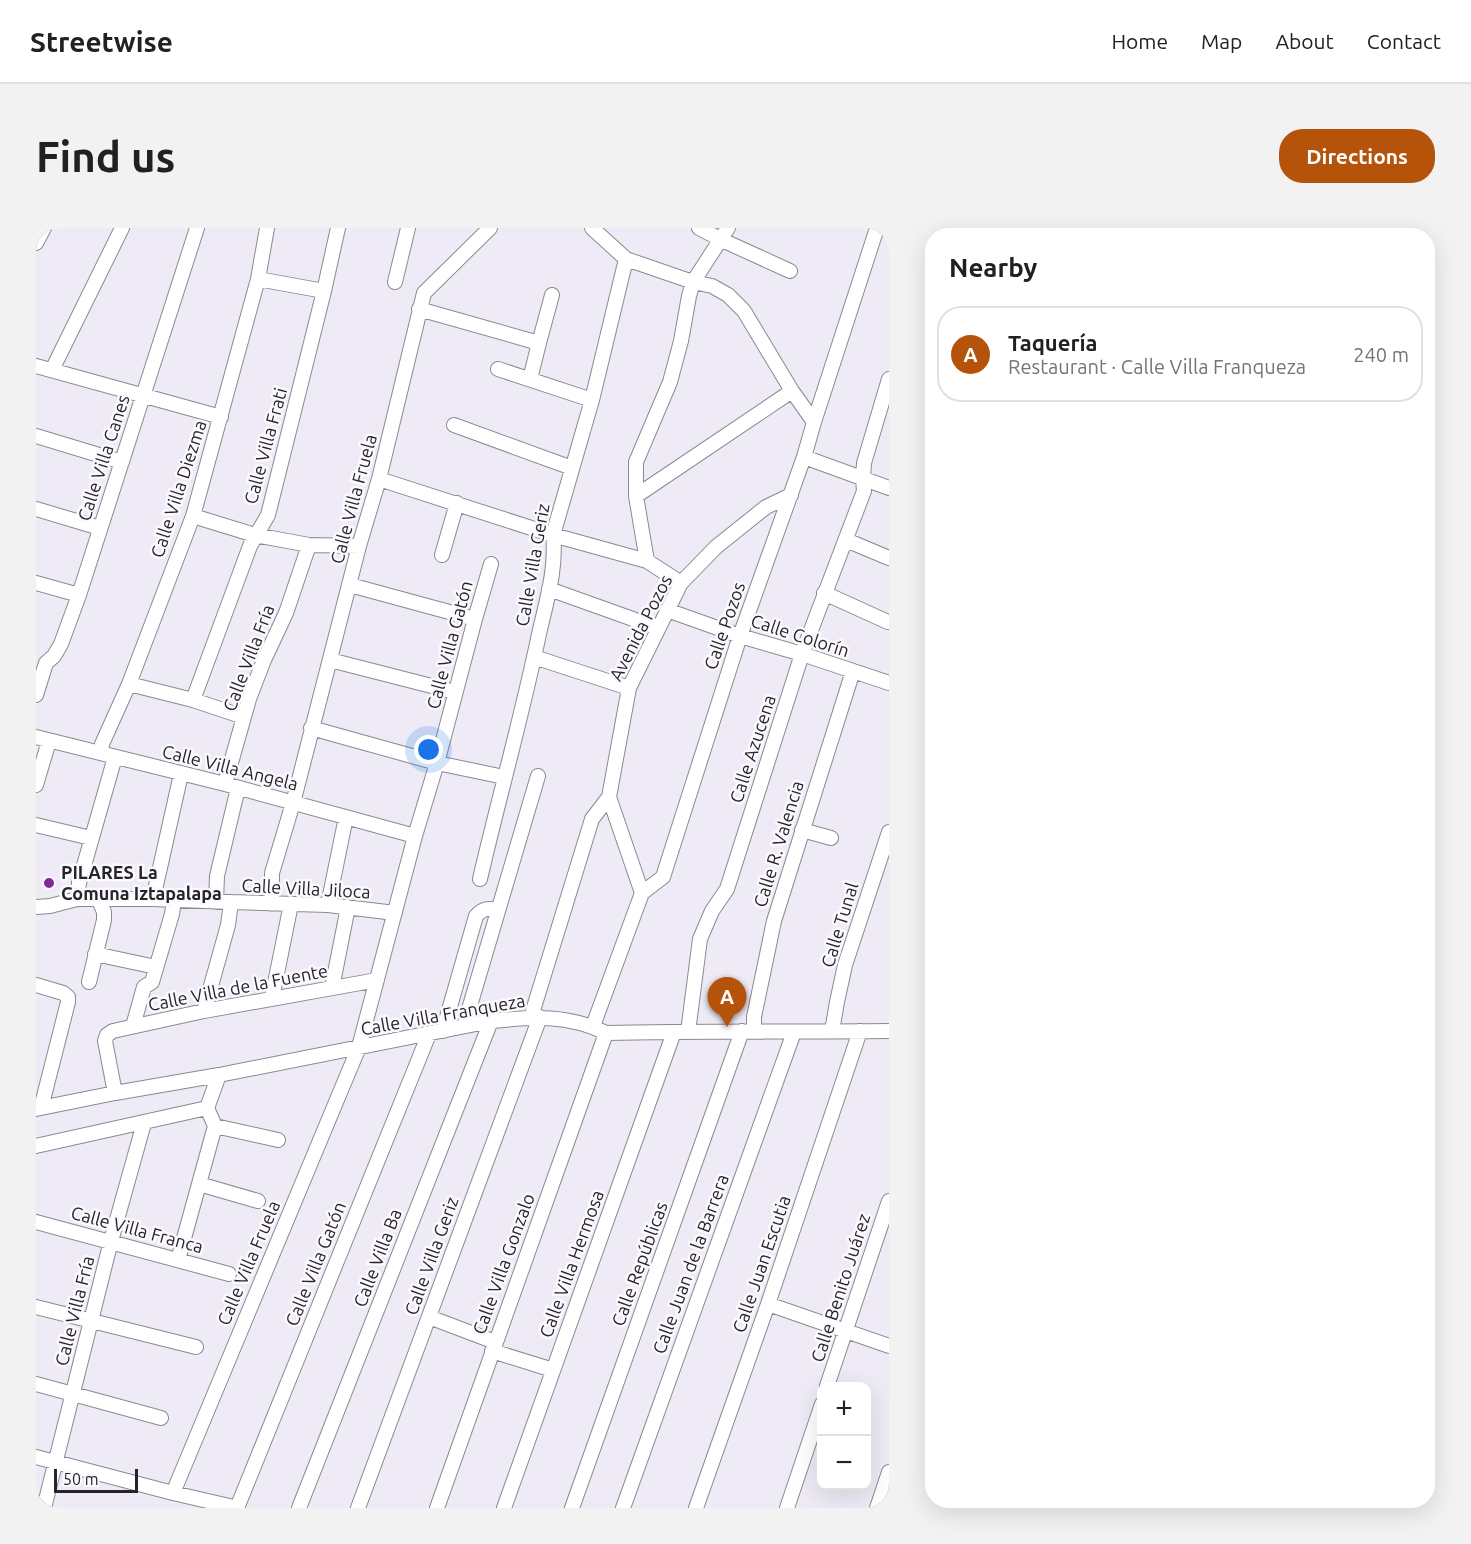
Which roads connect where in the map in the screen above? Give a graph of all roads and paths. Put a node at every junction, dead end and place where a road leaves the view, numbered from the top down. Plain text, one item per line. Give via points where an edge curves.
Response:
1 (44, 228) edge
2 (122, 228) edge
3 (197, 228) edge
4 (267, 228) edge
5 (338, 228) edge
6 (408, 228) edge
7 (490, 228) edge
8 (592, 228) edge
9 (699, 228) edge
10 (877, 228) edge
11 (725, 234) edge
12 (36, 243) edge
13 (626, 259) junction
14 (790, 271) dead end
15 (258, 279) junction
16 (395, 282) dead end
17 (693, 282) junction
18 (324, 291) junction
19 (552, 295) dead end
20 (419, 309) junction
21 (539, 343) junction
22 (36, 366) edge
23 (498, 369) dead end
24 (52, 370) junction
25 (530, 379) junction
26 (889, 379) edge
27 (792, 391) junction
28 (144, 395) junction
29 (592, 400) junction
30 (221, 417) junction
31 (814, 423) junction
32 (454, 425) dead end
33 (36, 436) edge
34 (804, 457) junction
35 (122, 462) junction
36 (572, 468) junction
37 (379, 478) junction
38 (862, 479) junction
39 (889, 488) edge
40 (791, 495) junction
41 (636, 496) junction
42 (457, 503) junction
43 (36, 509) edge
44 (193, 516) junction
45 (100, 528) junction
46 (255, 535) junction
47 (553, 535) junction
48 (846, 540) junction
49 (309, 545) junction
50 (359, 546) junction
51 (442, 555) dead end
52 (889, 558) edge
53 (647, 561) junction
54 (491, 564) dead end
55 (36, 583) edge
56 (681, 583) junction
57 (350, 585) junction
58 (549, 588) junction
59 (824, 593) junction
60 (78, 595) junction
61 (667, 610) junction
62 (475, 619) junction
63 (888, 622) edge
64 (658, 628) junction
65 (740, 636) junction
66 (802, 654) junction
67 (534, 657) junction
68 (330, 660) junction
69 (41, 661) edge
70 (853, 671) junction
71 (889, 683) edge
72 (129, 684) junction
73 (629, 688) junction
74 (455, 692) junction
75 (36, 695) edge
76 (193, 700) junction
77 (244, 717) junction
78 (311, 728) junction
79 (43, 739) edge
80 (100, 753) junction
81 (115, 757) junction
82 (437, 763) junction
83 (181, 774) junction
84 (538, 776) dead end
85 (504, 777) junction
86 (36, 785) edge
87 (232, 786) junction
88 (609, 796) junction
89 (293, 802) junction
90 (346, 817) junction
91 (36, 825) edge
92 (802, 830) junction
93 (889, 832) edge
94 (415, 836) junction
95 (91, 838) junction
96 (831, 838) dead end
97 (480, 879) dead end
98 (642, 894) junction
99 (153, 898) junction
100 (77, 899) junction
101 (99, 900) junction
102 (174, 900) junction
103 (216, 902) junction
104 (231, 902) junction
105 (272, 904) junction
106 (291, 904) junction
107 (328, 905) junction
108 (348, 907) junction
109 (36, 910) edge
110 (498, 910) junction
111 (395, 913) junction
112 (95, 954) junction
113 (156, 968) junction
114 (377, 980) junction
115 (89, 982) dead end
116 (36, 985) edge
117 (332, 988) junction
118 (272, 998) junction
119 (204, 1011) junction
120 (535, 1017) junction
121 (490, 1021) junction
122 (133, 1026) junction
123 (465, 1026) junction
124 (593, 1026) junction
125 (748, 1031) junction
126 (832, 1031) junction
127 (860, 1031) junction
128 (889, 1031) edge
129 (436, 1032) junction
130 (681, 1032) junction
131 (794, 1032) junction
132 (606, 1033) junction
133 (359, 1047) junction
134 (219, 1075) junction
135 (115, 1093) junction
136 (38, 1108) edge
137 (207, 1108) junction
138 (144, 1123) junction
139 (215, 1126) junction
140 (278, 1140) dead end
141 (36, 1146) edge
142 (200, 1184) junction
143 (258, 1201) dead end
144 (889, 1201) edge
145 (36, 1222) edge
146 (111, 1241) junction
147 (178, 1260) junction
148 (229, 1274) dead end
149 (768, 1304) junction
150 (36, 1307) edge
151 (429, 1317) junction
152 (91, 1322) junction
153 (846, 1332) junction
154 (494, 1346) junction
155 (889, 1346) edge
156 (196, 1347) dead end
157 (553, 1370) junction
158 (828, 1382) edge
159 (36, 1384) edge
160 (72, 1394) junction
161 (161, 1419) dead end
162 (817, 1419) edge
163 (36, 1457) edge
164 (56, 1462) junction
165 (889, 1472) edge
166 (173, 1493) junction
167 (44, 1508) edge
168 (237, 1508) edge
169 (299, 1508) edge
170 (358, 1508) edge
171 (437, 1508) edge
172 (504, 1508) edge
173 (572, 1508) edge
174 (623, 1508) edge
175 (696, 1508) edge
176 (787, 1508) edge
177 (877, 1508) edge

1 - 12 street
2 - 24 street
3 - 28 street, Calle Villa Canes
4 - 15 street, Calle Villa Diezma
5 - 18 street, Calle Villa Frati
6 - 16 street
7 - 20 street, Calle Villa Fruela via 424,293
8 - 13 street
9 - 11 street
10 - 31 street, Calle Pozos
11 - 14 street
11 - 17 street
13 - 17 street
13 - 29 street, Calle Villa Geriz
15 - 18 street
15 - 30 street, Calle Villa Diezma
17 - 27 street via 728,295 744,311
17 - 41 street via 670,382 636,462
18 - 46 street, Calle Villa Frati via 268,514
19 - 21 street
20 - 21 street
20 - 37 street, Calle Villa Fruela
21 - 25 street
22 - 24 street
23 - 25 street
24 - 28 street
25 - 29 street
26 - 38 street, Calle Azucena
27 - 31 street
27 - 41 street
28 - 30 street
28 - 35 street, Calle Villa Canes
29 - 36 street, Calle Villa Geriz
30 - 44 street, Calle Villa Diezma
31 - 34 street, Calle Pozos
32 - 36 street
33 - 35 street
34 - 38 street
34 - 40 street, Calle Pozos
35 - 45 street, Calle Villa Canes
36 - 47 street, Calle Villa Geriz
37 - 42 street
37 - 50 street, Calle Villa Fruela
38 - 39 street
38 - 48 street, Calle Azucena via 864,491
40 - 56 street, Avenida Pozos via 765,507
40 - 65 street, Calle Pozos
41 - 53 street
42 - 47 street
42 - 51 street
43 - 45 street
44 - 46 street
44 - 72 street, Calle Villa Diezma
45 - 60 street, Calle Villa Canes
46 - 49 street
46 - 76 street, Calle Villa Frati
47 - 53 street
47 - 58 street, Calle Villa Geriz via 555,549
48 - 52 street
48 - 59 street, Calle Azucena
49 - 50 street
49 - 77 street, Calle Villa Fría
50 - 57 street, Calle Villa Fruela
53 - 56 street
54 - 62 street, Calle Villa Gatón
55 - 60 street
56 - 61 street, Avenida Pozos
57 - 62 street
57 - 68 street, Calle Villa Fruela
58 - 64 street
58 - 67 street, Calle Villa Geriz
59 - 63 street
59 - 66 street, Calle Azucena
60 - 69 street, Calle Villa Canes via 62,644 54,656
61 - 64 street, Avenida Pozos
61 - 65 street, Calle Colorín
62 - 74 street, Calle Villa Gatón
64 - 73 street, Avenida Pozos
65 - 66 street, Calle Colorín
65 - 98 street, Calle Pozos via 663,877
66 - 70 street, Calle Colorín
66 - 130 street, Calle Azucena via 727,889 700,939
67 - 73 street
67 - 85 street, Calle Villa Geriz
68 - 74 street
68 - 78 street, Calle Villa Fruela
69 - 75 street, Calle Villa Canes
70 - 71 street, Calle Colorín
70 - 92 street, Calle R. Valencia
72 - 76 street
72 - 80 street, Calle Villa Diezma
73 - 88 street, Avenida Pozos
74 - 82 street, Calle Villa Gatón
76 - 77 street
77 - 87 street, Calle Villa Fría
78 - 82 street
78 - 89 street, Calle Villa Fruela
79 - 80 street, Calle Villa Angela
79 - 86 street
80 - 81 street, Calle Villa Angela
81 - 83 street, Calle Villa Angela
81 - 95 street
82 - 85 street
82 - 94 street, Calle Villa Gatón
83 - 87 street, Calle Villa Angela
83 - 99 street
84 - 110 street
85 - 97 street, Calle Villa Geriz
87 - 89 street, Calle Villa Angela
87 - 103 street, Calle Villa Fría
88 - 98 street, Avenida Pozos
88 - 120 street via 592,819
89 - 90 street, Calle Villa Angela
89 - 105 street, Calle Villa Fruela via 272,873
90 - 94 street, Calle Villa Angela
90 - 107 street
91 - 95 street
92 - 96 street
92 - 125 street, Calle R. Valencia via 774,921
93 - 126 street, Calle Tunal via 845,965
94 - 111 street, Calle Villa Gatón
95 - 100 street
98 - 124 street, Calle Pozos
99 - 101 street, Calle Villa Jiloca
99 - 102 street, Calle Villa Jiloca
100 - 101 street, Calle Villa Jiloca
100 - 109 street, Calle Villa Jiloca
101 - 112 street via 104,920
102 - 103 street, Calle Villa Jiloca
102 - 113 street
103 - 104 street, Calle Villa Jiloca
104 - 105 street, Calle Villa Jiloca
104 - 119 street
105 - 106 street, Calle Villa Jiloca
106 - 107 street, Calle Villa Jiloca
106 - 118 street
107 - 108 street, Calle Villa Jiloca
108 - 111 street, Calle Villa Jiloca
108 - 117 street
110 - 123 street
110 - 129 street, Calle Villa Gatón via 488,908 476,916
111 - 114 street, Calle Villa Gatón
112 - 113 street
112 - 115 street
113 - 122 street via 152,982 144,987
114 - 117 street, Calle Villa de la Fuente
114 - 133 street, Calle Villa Gatón
116 - 136 street via 68,997
117 - 118 street, Calle Villa de la Fuente
118 - 119 street, Calle Villa de la Fuente
119 - 122 street, Calle Villa de la Fuente
120 - 121 street, Calle Villa Franqueza
120 - 124 street, Calle Villa Franqueza
120 - 151 street, Calle Villa Geriz
121 - 123 street, Calle Villa Franqueza
121 - 169 street, Calle Villa Ba
122 - 135 street, Calle Villa de la Fuente via 113,1031 105,1041
123 - 129 street, Calle Villa Franqueza
124 - 132 street, Calle Villa Franqueza
125 - 130 street, Calle Villa Franqueza
125 - 131 street, Calle Villa Franqueza
125 - 173 street, Calle Repúblicas
126 - 127 street, Calle Villa Franqueza
126 - 131 street, Calle Villa Franqueza
127 - 128 street, Calle Villa Franqueza
127 - 149 street, Calle Juan Escutia
129 - 133 street, Calle Villa Franqueza
129 - 168 street, Calle Villa Gatón
130 - 132 street, Calle Villa Franqueza
130 - 157 street, Calle Villa Hermosa
131 - 174 street, Calle Juan de la Barrera
132 - 154 street, Calle Villa Gonzalo
133 - 134 street, Calle Villa Franqueza
133 - 166 street, Calle Villa Fruela
134 - 135 street, Calle Villa Franqueza
134 - 137 street
135 - 136 street, Calle Villa Franqueza
137 - 138 street
137 - 139 street
138 - 141 street
138 - 146 street, Calle Villa Fría
139 - 140 street
139 - 142 street
142 - 143 street
142 - 147 street
144 - 153 street, Calle Benito Juárez
145 - 146 street, Calle Villa Franca
146 - 147 street, Calle Villa Franca
146 - 152 street, Calle Villa Fría
147 - 148 street, Calle Villa Franca
149 - 153 street
149 - 175 street, Calle Juan Escutia
150 - 152 street
151 - 154 street
151 - 170 street, Calle Villa Geriz
152 - 156 street
152 - 160 street, Calle Villa Fría
153 - 155 street
153 - 158 street, Calle Benito Juárez
154 - 157 street
154 - 171 street, Calle Villa Gonzalo
157 - 172 street, Calle Villa Hermosa
159 - 160 street
160 - 161 street
160 - 164 street, Calle Villa Fría
162 - 176 street
163 - 164 street
164 - 166 street
164 - 167 street, Calle Villa Fría
165 - 177 street
166 - 168 street

